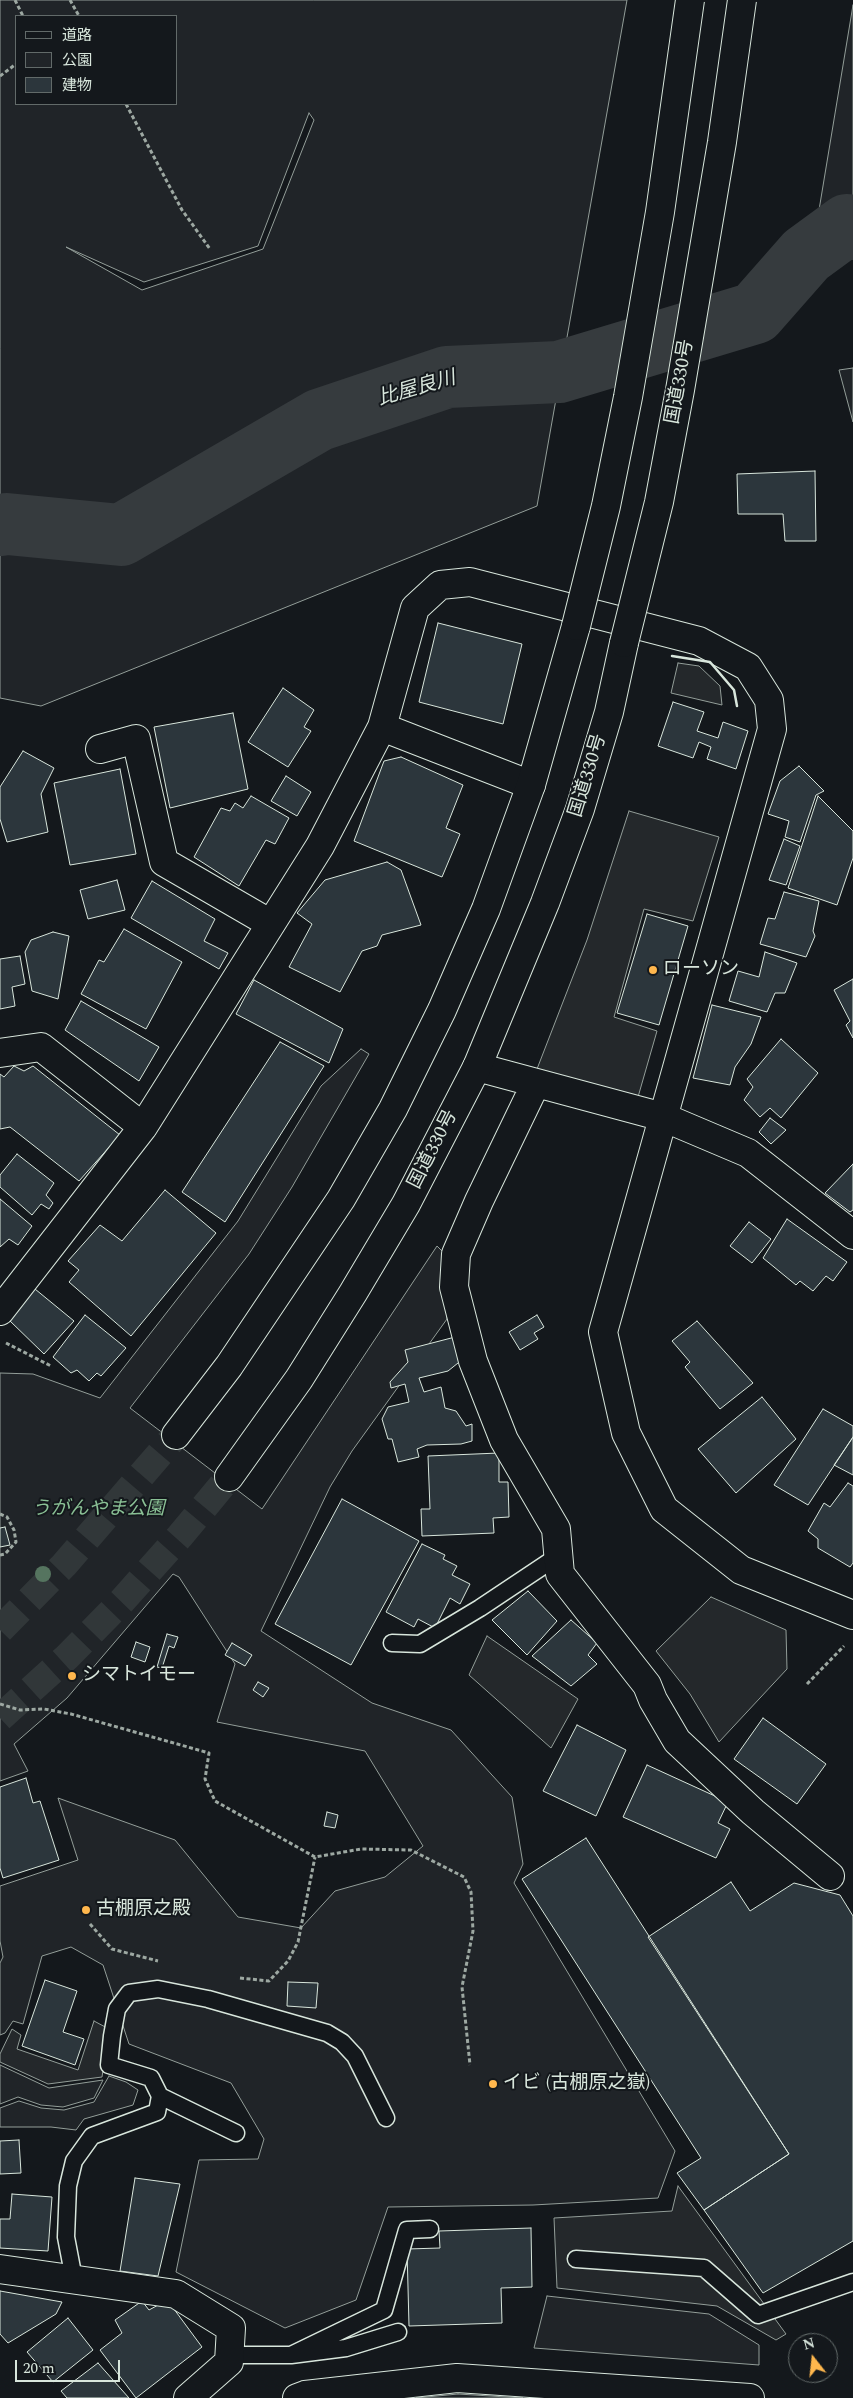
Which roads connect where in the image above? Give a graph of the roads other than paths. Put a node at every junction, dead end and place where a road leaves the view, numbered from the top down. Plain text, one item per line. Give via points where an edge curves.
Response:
1 (690, 0) edge
2 (742, 0) edge
3 (382, 727) junction
4 (100, 749) dead end
5 (531, 785) junction
6 (271, 924) junction
7 (0, 1053) edge
8 (476, 1067) junction
9 (536, 1083) junction
10 (664, 1117) junction
11 (143, 1127) junction
12 (853, 1235) edge
13 (0, 1312) edge
14 (176, 1435) tunnel mouth
15 (229, 1477) tunnel mouth
16 (558, 1556) junction
17 (853, 1615) edge
18 (392, 1643) dead end
19 (830, 1876) dead end
20 (160, 2096) junction
21 (386, 2118) dead end
22 (236, 2133) dead end
23 (430, 2230) dead end
24 (576, 2259) dead end
25 (0, 2268) edge
26 (74, 2279) junction
27 (853, 2282) edge
28 (398, 2332) dead end
29 (229, 2355) junction
30 (291, 2355) junction
31 (188, 2398) edge
32 (297, 2398) edge
33 (750, 2398) edge

1 - 5 main road, bridge via 660,212 606,506
2 - 8 main road, 国道330号, bridge via 722,142 680,390 659,502 609,712 580,809 546,903
3 - 5 main road
3 - 6 main road via 320,846
3 - 10 main road via 415,608 440,585 470,582 699,641 748,667 769,700 772,729
4 - 6 main road via 136,739 164,862
5 - 14 main road via 486,909 442,1010 393,1109 291,1277
6 - 11 main road
7 - 11 main road via 41,1047
8 - 9 main road
8 - 15 main road, 国道330号 via 406,1204 358,1285 299,1378
9 - 10 main road
9 - 16 main road via 478,1201 456,1254 454,1287 473,1361 504,1440 556,1529
10 - 12 main road via 748,1153
10 - 17 main road via 603,1332 626,1433 664,1509 741,1570
11 - 13 main road
16 - 18 lane via 420,1644
16 - 19 main road via 560,1574 647,1685 677,1741 753,1812
20 - 21 lane via 151,2078 109,2065 117,2009 129,1993 158,1989 208,1999 327,2033 342,2042 354,2056
20 - 22 lane
20 - 26 lane via 157,2112 92,2136 74,2161 68,2186 66,2237
23 - 30 lane via 407,2230 384,2310
24 - 27 lane via 704,2268 758,2315
25 - 26 main road
26 - 29 main road via 176,2294 231,2328
28 - 30 lane via 346,2348
29 - 30 lane
29 - 31 main road via 228,2362
32 - 33 main road via 457,2378

